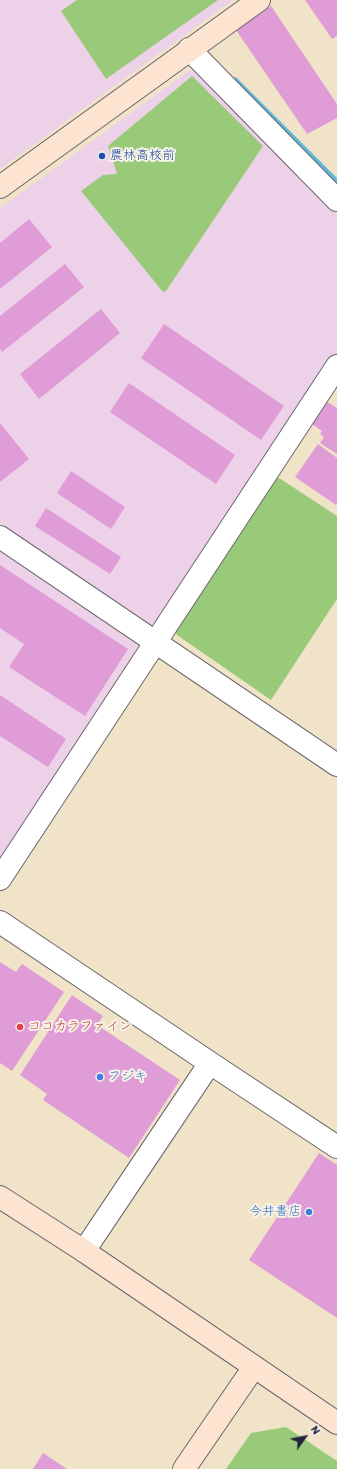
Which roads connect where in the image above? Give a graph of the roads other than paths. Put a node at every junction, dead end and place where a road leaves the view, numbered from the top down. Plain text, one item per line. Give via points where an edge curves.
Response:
1 (259, 0) edge
2 (189, 49) junction
3 (0, 187) edge
4 (337, 200) edge
5 (337, 366) edge
6 (0, 537) edge
7 (156, 643) junction
8 (337, 765) edge
9 (0, 879) edge
10 (0, 922) edge
11 (210, 1063) junction
12 (337, 1147) edge
13 (0, 1197) edge
14 (84, 1251) junction
15 (254, 1367) junction
16 (337, 1423) edge
17 (184, 1469) edge

1 - 2 street
2 - 3 street
2 - 4 street
5 - 7 street
6 - 7 street
7 - 8 street
7 - 9 street
10 - 11 street
11 - 12 street
11 - 14 street
13 - 14 street
14 - 15 street
15 - 16 street
15 - 17 street

